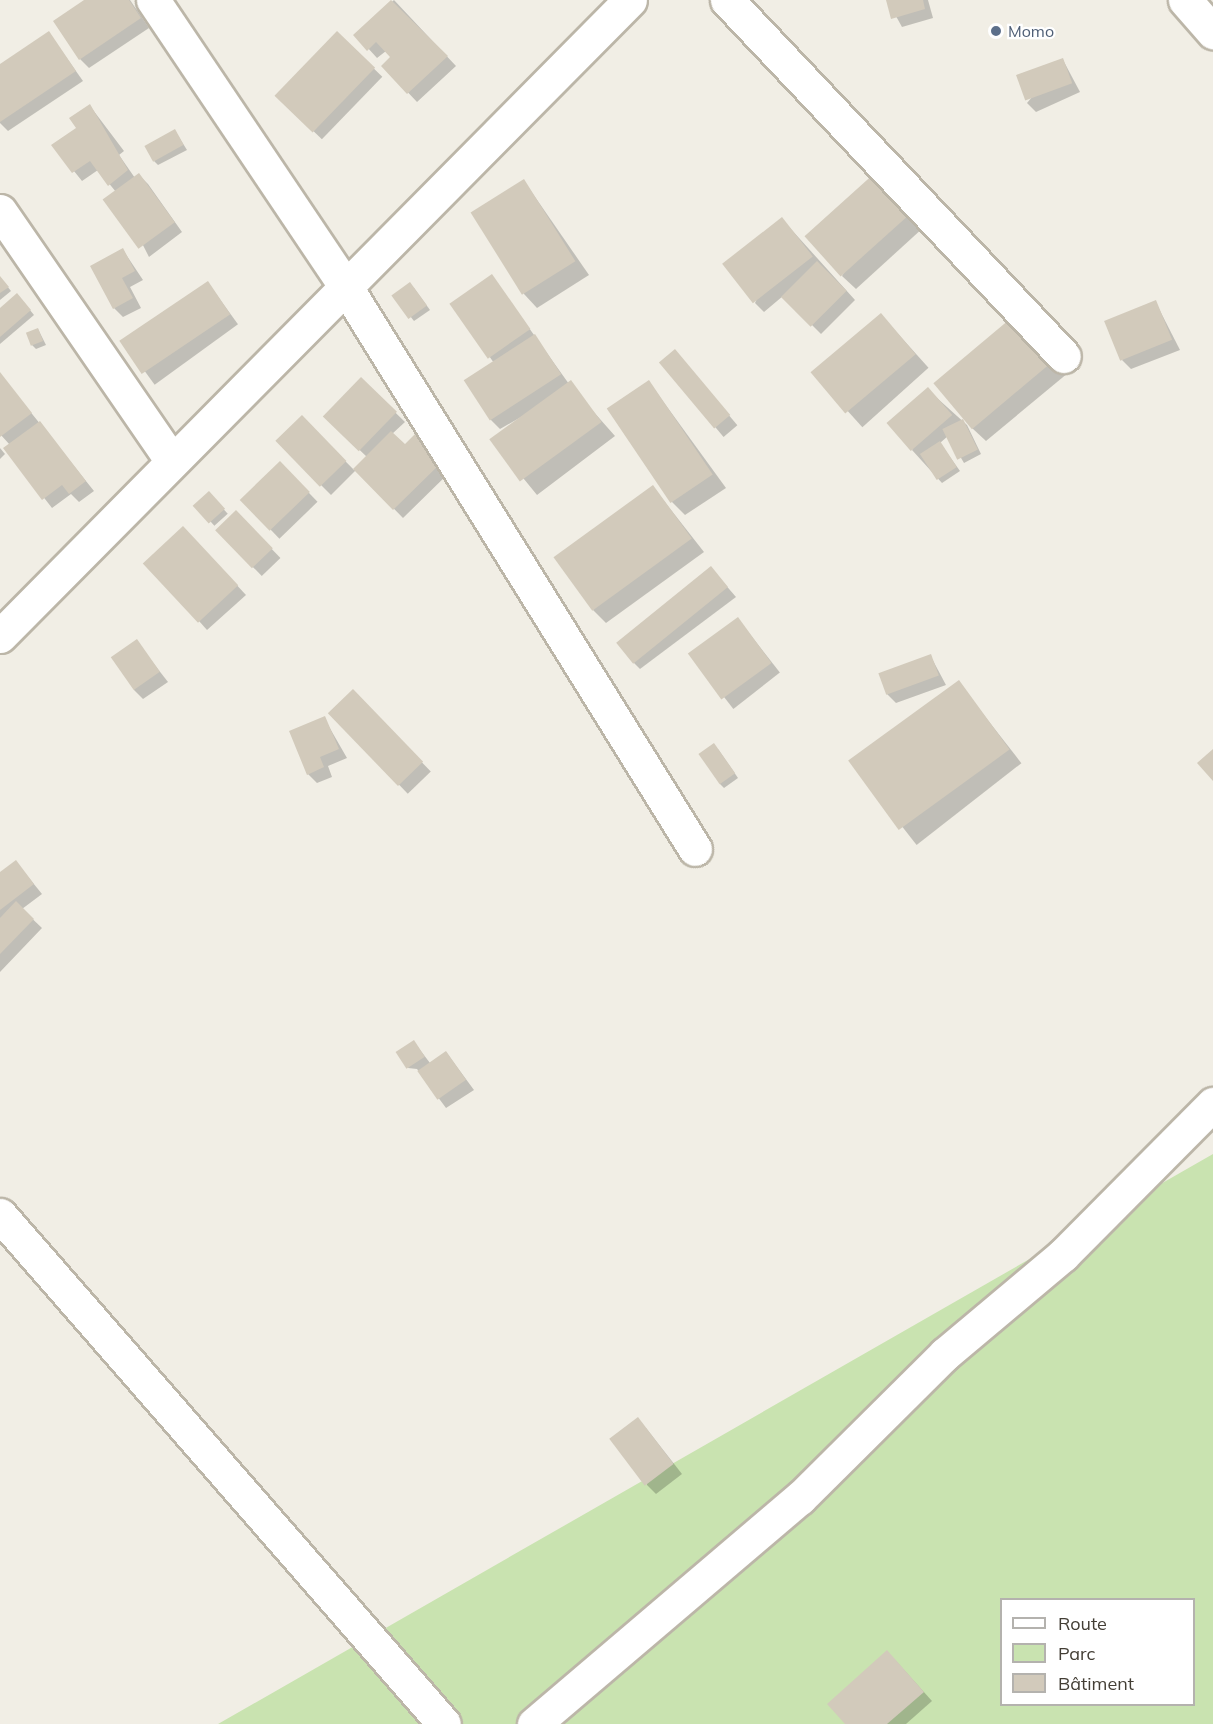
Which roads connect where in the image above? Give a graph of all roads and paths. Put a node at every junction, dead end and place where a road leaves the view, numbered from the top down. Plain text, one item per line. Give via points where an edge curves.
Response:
1 (153, 0) edge
2 (630, 0) edge
3 (727, 0) edge
4 (1185, 0) edge
5 (1213, 32) edge
6 (0, 211) edge
7 (344, 284) junction
8 (1064, 356) dead end
9 (172, 461) junction
10 (0, 636) edge
11 (695, 849) dead end
12 (1213, 1104) edge
13 (0, 1215) edge
14 (444, 1724) edge
15 (534, 1724) edge

1 - 7 street
2 - 7 street
3 - 8 street
4 - 5 street
6 - 9 street
7 - 9 street
7 - 11 street
9 - 10 street
12 - 15 street via 1063,1255 945,1354 800,1498
13 - 14 street

